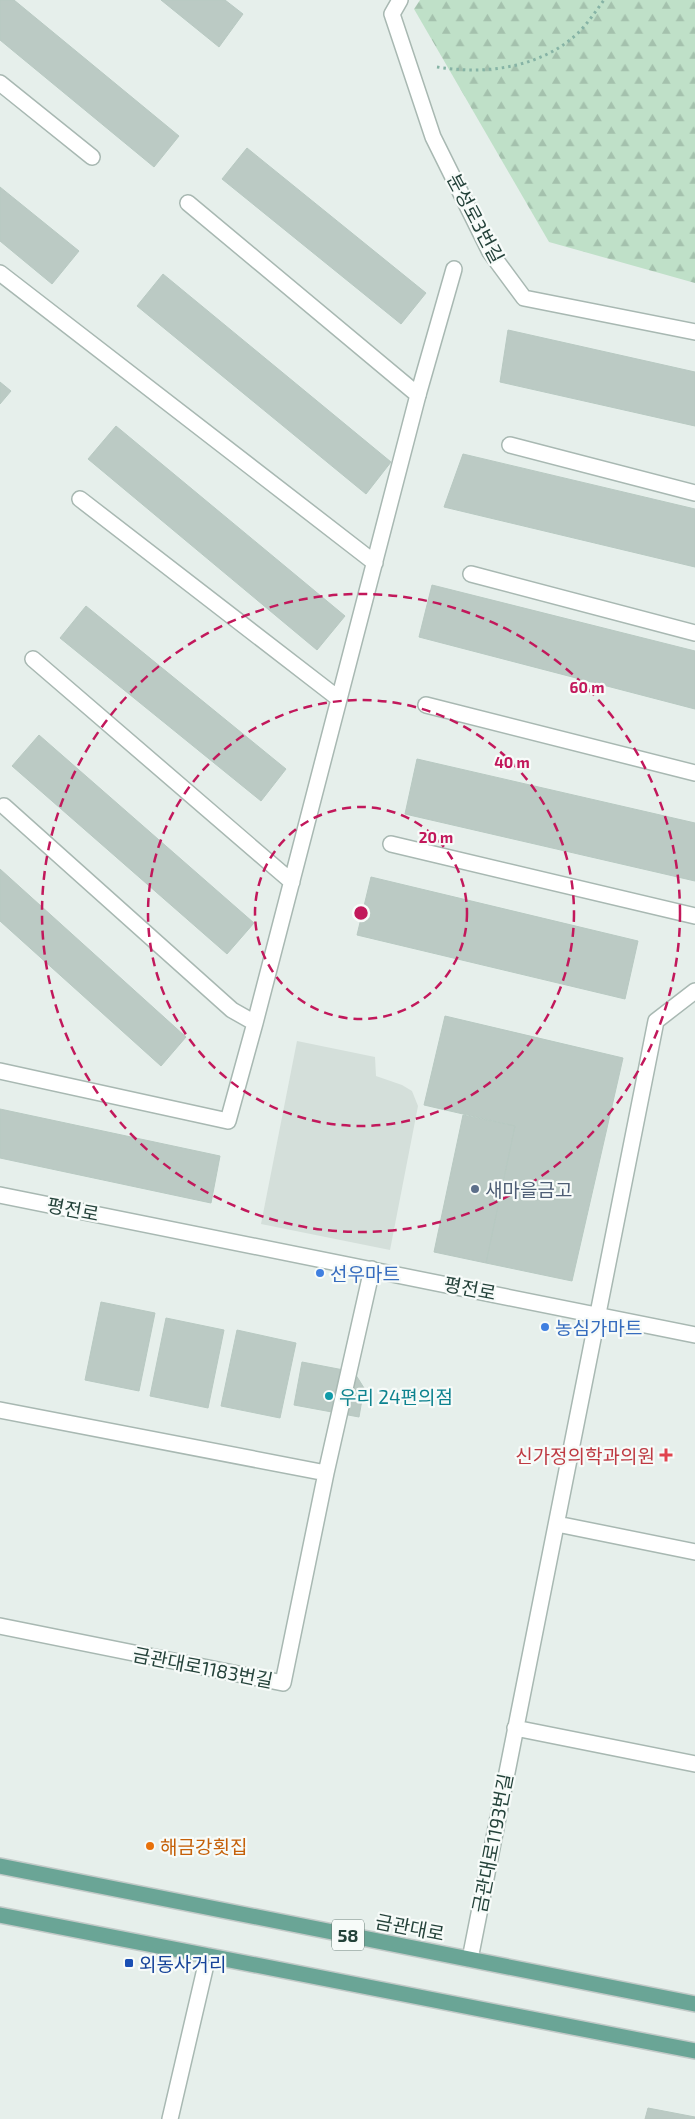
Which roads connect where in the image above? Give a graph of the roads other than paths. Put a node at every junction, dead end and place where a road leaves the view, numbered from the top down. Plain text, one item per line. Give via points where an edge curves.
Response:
1 (400, 0) edge
2 (0, 83) edge
3 (92, 157) dead end
4 (188, 204) dead end
5 (454, 269) dead end
6 (0, 274) edge
7 (695, 332) edge
8 (418, 395) junction
9 (510, 445) dead end
10 (695, 493) edge
11 (80, 499) dead end
12 (375, 563) junction
13 (471, 574) dead end
14 (695, 633) edge
15 (33, 659) dead end
16 (339, 700) junction
17 (426, 705) dead end
18 (695, 773) edge
19 (4, 806) dead end
20 (391, 844) dead end
21 (292, 882) junction
22 (695, 916) edge
23 (695, 991) edge
24 (255, 1022) junction
25 (0, 1071) edge
26 (0, 1195) edge
27 (372, 1269) junction
28 (597, 1314) junction
29 (695, 1335) edge
30 (0, 1410) edge
31 (326, 1473) junction
32 (557, 1524) junction
33 (695, 1552) edge
34 (0, 1626) edge
35 (515, 1728) junction
36 (695, 1764) edge
37 (0, 1866) edge
38 (0, 1915) edge
39 (208, 1956) junction
40 (470, 1959) junction
41 (695, 2004) edge
42 (695, 2050) edge
43 (170, 2119) edge

1 - 7 street, 분성로3번길 via 392,14 433,137 490,252 524,298
2 - 3 street
4 - 8 street
5 - 8 street
6 - 12 street
8 - 12 street
9 - 10 street
11 - 16 street
12 - 16 street
13 - 14 street
15 - 21 street
16 - 21 street
17 - 18 street
19 - 24 street via 232,1010
20 - 22 street
21 - 24 street
23 - 28 street via 656,1020
24 - 25 street via 228,1121
26 - 27 street, 평전로
27 - 28 street, 평전로
27 - 31 street, 금관대로1183번길
28 - 29 street, 평전로
28 - 32 street, 금관대로1193번길
30 - 31 street
31 - 34 street, 금관대로1183번길 via 283,1683
32 - 33 street
32 - 35 street, 금관대로1193번길
35 - 36 street
35 - 40 street, 금관대로1193번길
37 - 40 main road, 금관대로 / 58
38 - 39 main road
39 - 42 main road
39 - 43 street
40 - 41 main road, 금관대로 / 58

